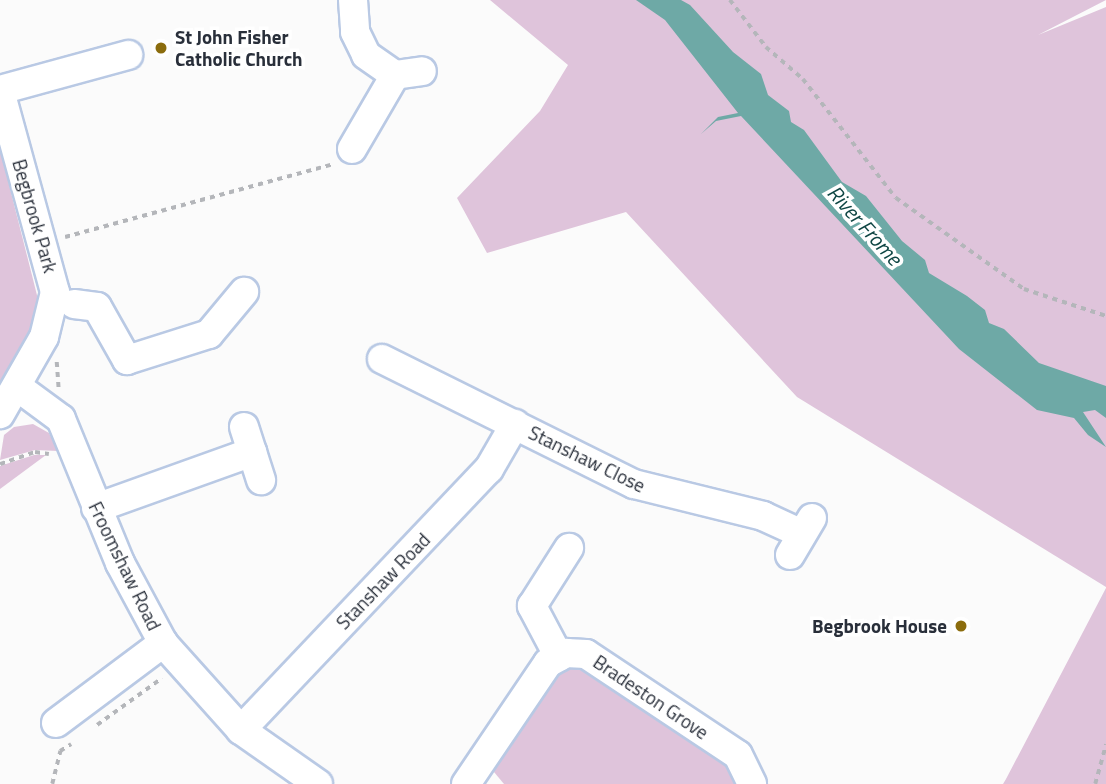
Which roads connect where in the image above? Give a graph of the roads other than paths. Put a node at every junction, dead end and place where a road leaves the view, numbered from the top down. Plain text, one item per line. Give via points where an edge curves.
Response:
1 (353, 0) edge
2 (128, 54) dead end
3 (0, 90) edge
4 (352, 149) road end
5 (244, 292) dead end
6 (74, 304) dead end
7 (382, 359) dead end
8 (19, 388) junction
9 (0, 414) edge
10 (515, 424) junction
11 (261, 481) dead end
12 (96, 508) junction
13 (801, 535) dead end
14 (569, 548) dead end
15 (163, 643) junction
16 (559, 657) junction
17 (56, 723) dead end
18 (241, 730) junction
19 (472, 782) edge
20 (318, 784) edge
21 (752, 784) edge

1 - 4 street via 355,32 366,55 408,73
2 - 3 street
3 - 8 street, Begbrook Park via 55,285 44,337
5 - 6 street via 209,334 127,360 97,307
7 - 10 street, Stanshaw Close
8 - 9 street, Begbrook Park
8 - 12 street, Froomshaw Road via 61,419
10 - 13 street, Stanshaw Close via 634,484 764,516
10 - 18 street, Stanshaw Road via 489,469
11 - 12 street via 248,440
12 - 15 street, Froomshaw Road
14 - 16 street via 532,606
15 - 17 street
15 - 18 street, Froomshaw Road
16 - 19 street via 548,663
16 - 21 street, Bradeston Grove via 586,654 738,755
18 - 20 street, Froomshaw Road

